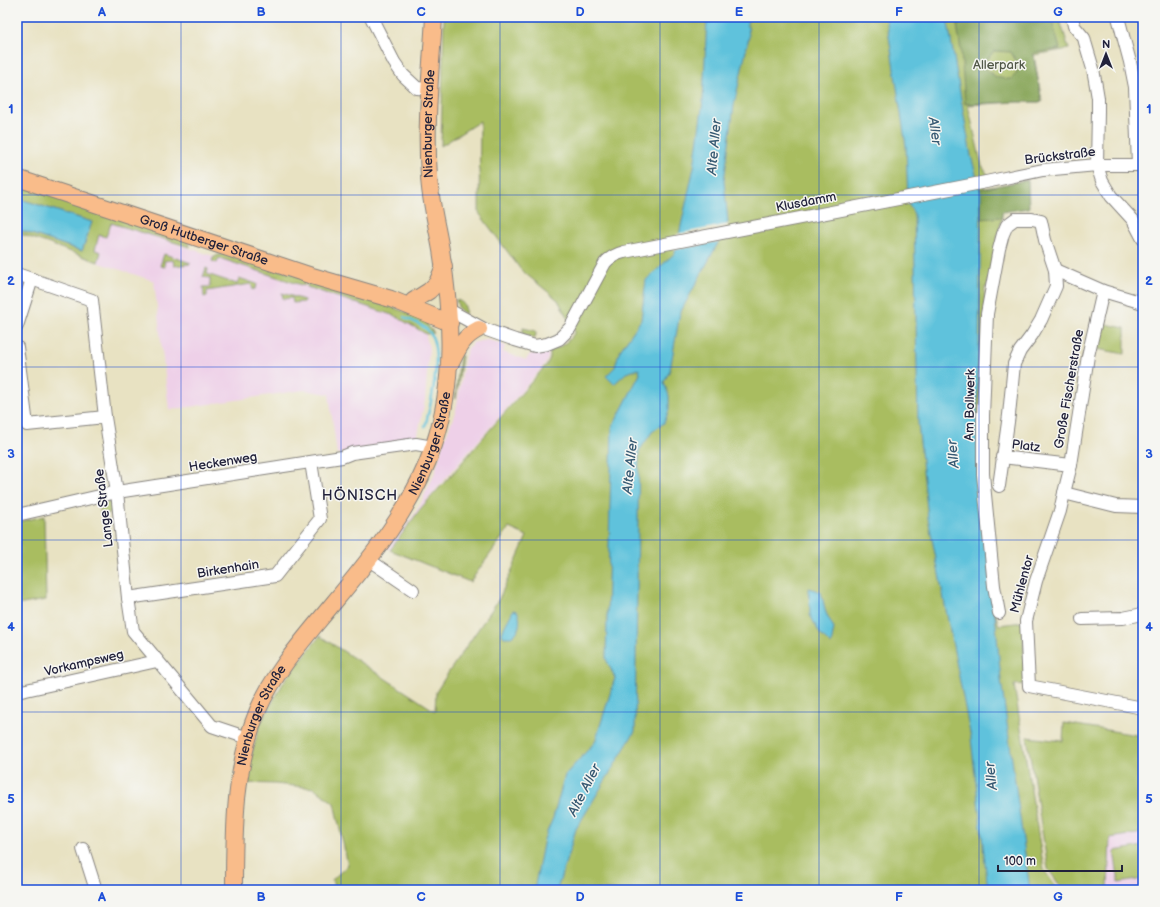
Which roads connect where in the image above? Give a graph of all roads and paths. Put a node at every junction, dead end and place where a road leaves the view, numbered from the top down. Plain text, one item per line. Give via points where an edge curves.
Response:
1 (371, 17) edge
2 (434, 17) edge
3 (1072, 17) edge
4 (1118, 17) edge
5 (429, 88) junction
6 (1097, 165) junction
7 (17, 178) edge
8 (986, 182) joint
9 (1143, 239) edge
10 (632, 250) joint
11 (444, 266) junction
12 (1055, 270) junction
13 (17, 274) edge
14 (32, 279) junction
15 (1103, 291) junction
16 (391, 300) junction
17 (413, 301) junction
18 (1143, 303) edge
19 (449, 317) junction
20 (17, 326) edge
21 (482, 329) junction
22 (17, 347) edge
23 (449, 366) junction
24 (105, 417) junction
25 (433, 447) junction
26 (1002, 457) junction
27 (311, 462) junction
28 (1071, 465) junction
29 (999, 486) dead end
30 (117, 492) junction
31 (1064, 493) junction
32 (1143, 507) edge
33 (17, 515) edge
34 (369, 560) junction
35 (413, 590) dead end
36 (128, 598) junction
37 (999, 613) dead end
38 (1143, 614) edge
39 (1082, 619) dead end
40 (157, 661) junction
41 (17, 692) edge
42 (1143, 708) edge
43 (248, 738) junction
44 (83, 849) dead end
45 (96, 890) edge
46 (234, 890) edge

1 - 5 street via 403,75 418,88
2 - 5 main road, Nienburger Straße
3 - 6 street via 1074,26 1084,38 1096,86
4 - 6 street, Brückstraße via 1135,87 1138,165
5 - 11 main road, Nienburger Straße via 429,178
6 - 8 street, Brückstraße via 1043,170
6 - 9 street via 1102,181 1111,196 1133,220
7 - 16 main road, Groß Hutberger Straße
8 - 10 street, Klusdamm
10 - 21 street, Groß Hutberger Straße via 609,258 570,328 555,341 535,346
11 - 17 main road via 430,291
11 - 19 main road, Nienburger Straße
12 - 15 street
12 - 26 street via 1056,286 1041,320 1014,364
12 - 37 street, Am Bollwerk via 1041,221 1015,219 1007,225 999,249 987,314 982,416 983,474
13 - 14 street, Lange Straße
14 - 20 street
14 - 24 street, Lange Straße via 92,300
15 - 18 street
15 - 28 street, Große Fischerstraße via 1088,356
16 - 17 main road, Groß Hutberger Straße
16 - 19 main road, Groß Hutberger Straße
17 - 19 main road, Groß Hutberger Straße via 434,305
19 - 21 street, Groß Hutberger Straße via 463,327
19 - 23 main road, Nienburger Straße
21 - 23 main road via 473,332 463,341
22 - 24 street via 27,425
23 - 25 main road, Nienburger Straße via 443,411
24 - 30 street, Lange Straße
25 - 27 street, Heckenweg via 416,444
25 - 34 main road, Nienburger Straße via 398,520
26 - 28 street, Platz
26 - 29 street
27 - 30 street, Heckenweg
27 - 36 street, Birkenhain via 320,519 275,576
28 - 31 street, Große Fischerstraße
30 - 33 street, Heckenweg
30 - 36 street, Lange Straße
31 - 32 street via 1116,506
31 - 42 street, Mühlentor via 1026,621 1029,686
34 - 35 street
34 - 43 main road, Nienburger Straße via 287,660 267,691
36 - 40 street, Lange Straße via 133,631
38 - 39 street
40 - 41 street, Vorkampsweg
40 - 43 street, Lange Straße via 212,726
43 - 46 main road, Nienburger Straße via 236,806
44 - 45 street

